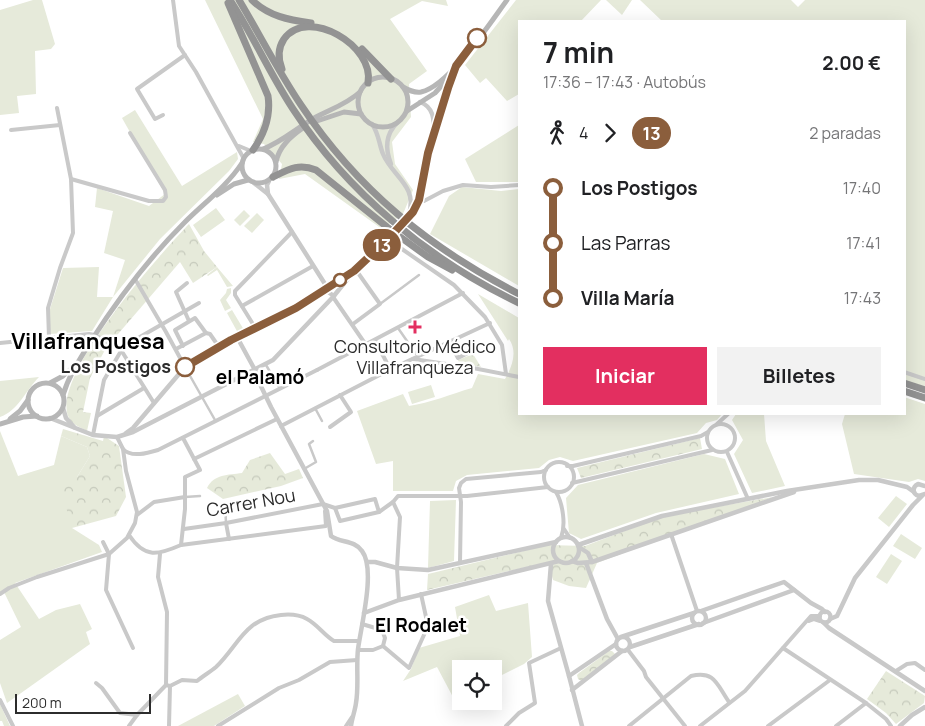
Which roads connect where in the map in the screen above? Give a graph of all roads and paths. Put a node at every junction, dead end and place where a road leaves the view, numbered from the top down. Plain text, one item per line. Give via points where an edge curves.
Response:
1 (173, 0) edge
2 (229, 0) edge
3 (240, 0) edge
4 (252, 0) edge
5 (507, 0) edge
6 (185, 55) junction
7 (455, 69) junction
8 (391, 79) junction
9 (287, 83) junction
10 (368, 83) junction
11 (402, 87) junction
12 (360, 92) junction
13 (420, 102) junction
14 (296, 106) junction
15 (57, 108) dead end
16 (406, 111) junction
17 (361, 114) junction
18 (162, 115) dead end
19 (397, 123) junction
20 (372, 124) junction
21 (60, 125) junction
22 (11, 130) dead end
23 (130, 133) dead end
24 (434, 134) junction
25 (238, 145) junction
26 (263, 149) junction
27 (252, 150) junction
28 (243, 161) junction
29 (276, 162) junction
30 (393, 167) junction
31 (71, 179) junction
32 (271, 179) junction
33 (248, 180) junction
34 (254, 183) junction
35 (518, 185) edge
36 (421, 189) junction
37 (408, 191) junction
38 (268, 194) junction
39 (210, 199) junction
40 (419, 200) junction
41 (393, 217) junction
42 (292, 232) junction
43 (410, 235) junction
44 (391, 236) joint
45 (313, 266) junction
46 (355, 270) junction
47 (419, 275) dead end
48 (135, 279) junction
49 (187, 284) dead end
50 (328, 286) junction
51 (464, 293) junction
52 (518, 293) edge
53 (335, 294) junction
54 (199, 303) dead end
55 (518, 303) edge
56 (380, 304) junction
57 (242, 306) junction
58 (184, 312) junction
59 (189, 321) junction
60 (490, 323) junction
61 (162, 324) junction
62 (353, 324) junction
63 (398, 328) junction
64 (256, 329) junction
65 (206, 333) junction
66 (95, 335) junction
67 (237, 337) junction
68 (49, 338) junction
69 (375, 340) junction
70 (450, 341) junction
71 (0, 343) edge
72 (366, 345) junction
73 (183, 346) junction
74 (218, 347) junction
75 (120, 350) junction
76 (176, 350) junction
77 (470, 352) dead end
78 (416, 354) dead end
79 (413, 359) junction
80 (76, 364) junction
81 (266, 365) junction
82 (185, 367) junction
83 (255, 370) junction
84 (390, 370) junction
85 (906, 373) edge
86 (506, 374) junction
87 (518, 377) edge
88 (925, 379) edge
89 (50, 383) junction
90 (906, 384) edge
91 (279, 387) dead end
92 (144, 388) junction
93 (925, 390) edge
94 (906, 392) edge
95 (63, 395) junction
96 (340, 395) junction
97 (203, 396) junction
98 (266, 396) junction
99 (925, 398) edge
100 (29, 399) junction
101 (154, 403) junction
102 (62, 408) junction
103 (314, 408) junction
104 (727, 415) edge
105 (728, 415) edge
106 (37, 416) junction
107 (97, 416) junction
108 (50, 418) junction
109 (277, 419) junction
110 (139, 420) junction
111 (8, 421) junction
112 (216, 421) junction
113 (322, 421) dead end
114 (0, 424) edge
115 (717, 424) junction
116 (144, 426) junction
117 (281, 426) junction
118 (729, 426) junction
119 (75, 428) junction
120 (330, 428) dead end
121 (708, 432) junction
122 (93, 435) junction
123 (120, 436) junction
124 (183, 438) junction
125 (313, 441) dead end
126 (122, 449) junction
127 (712, 450) junction
128 (727, 452) junction
129 (130, 454) junction
130 (194, 459) junction
131 (124, 462) junction
132 (568, 466) junction
133 (304, 469) junction
134 (546, 470) junction
135 (572, 483) junction
136 (916, 485) junction
137 (925, 486) edge
138 (548, 487) junction
139 (907, 487) junction
140 (804, 489) junction
141 (565, 491) junction
142 (556, 492) junction
143 (914, 493) junction
144 (923, 495) edge
145 (200, 496) dead end
146 (460, 496) junction
147 (185, 497) junction
148 (748, 499) junction
149 (561, 500) junction
150 (393, 502) junction
151 (225, 504) dead end
152 (323, 504) junction
153 (912, 505) junction
154 (136, 506) junction
155 (335, 508) junction
156 (144, 509) junction
157 (379, 512) junction
158 (137, 515) junction
159 (226, 523) junction
160 (184, 528) junction
161 (564, 529) junction
162 (671, 534) junction
163 (129, 535) junction
164 (561, 538) junction
165 (570, 538) junction
166 (228, 539) junction
167 (103, 542) dead end
168 (556, 542) junction
169 (181, 545) junction
170 (578, 546) junction
171 (109, 554) junction
172 (160, 554) junction
173 (559, 561) junction
174 (572, 561) junction
175 (367, 562) junction
176 (589, 562) junction
177 (460, 563) junction
178 (551, 564) junction
179 (397, 568) junction
180 (794, 590) junction
181 (0, 594) edge
182 (421, 594) junction
183 (399, 600) junction
184 (813, 605) junction
185 (698, 612) junction
186 (364, 613) junction
187 (837, 614) junction
188 (811, 616) junction
189 (825, 618) junction
190 (807, 622) junction
191 (362, 624) junction
192 (702, 624) junction
193 (834, 629) junction
194 (618, 640) junction
195 (359, 641) junction
196 (383, 646) junction
197 (133, 648) dead end
198 (561, 648) junction
199 (629, 648) junction
200 (783, 648) junction
201 (358, 650) junction
202 (622, 652) junction
203 (357, 660) junction
204 (925, 670) edge
205 (896, 671) junction
206 (570, 676) junction
207 (830, 680) junction
208 (96, 683) dead end
209 (168, 686) junction
210 (572, 690) junction
211 (925, 691) edge
212 (663, 698) junction
213 (0, 700) edge
214 (729, 702) junction
215 (866, 704) junction
216 (925, 708) edge
217 (137, 715) junction
218 (353, 715) junction
219 (12, 726) edge
220 (129, 726) edge
221 (169, 726) edge
222 (218, 726) edge
223 (346, 726) edge
224 (351, 726) edge
225 (506, 726) edge
226 (582, 726) edge
227 (629, 726) edge
228 (686, 726) edge
229 (700, 726) edge
230 (768, 726) edge
231 (836, 726) edge
232 (891, 726) edge
233 (902, 726) edge

1 - 6 street via 179,46
2 - 14 highway
2 - 27 highway via 270,105 267,121
3 - 9 highway
4 - 8 highway via 284,19 322,26 342,34 356,43
5 - 7 main road
6 - 18 street via 137,89 155,119
6 - 25 street
7 - 11 main road via 428,89 416,92
7 - 13 main road via 438,90
7 - 24 street
8 - 10 main road via 379,78
8 - 11 main road
9 - 10 highway via 279,58 281,44 295,29 307,27 328,31 350,42 368,66
9 - 14 highway
10 - 12 main road
11 - 16 main road via 407,96
12 - 17 main road
12 - 26 main road
13 - 16 main road
13 - 24 street via 432,112
14 - 41 highway
14 - 41 highway via 318,143 354,184
15 - 21 street
16 - 19 main road
17 - 20 main road
17 - 29 main road via 338,113 309,124 283,146
19 - 20 main road via 382,127
19 - 30 street via 389,134 387,145
20 - 30 street via 383,154
21 - 22 street
21 - 31 street
23 - 31 street via 165,190 163,202 149,202
24 - 36 street
25 - 27 street via 244,150
25 - 28 street
26 - 27 main road
26 - 29 main road via 273,155
27 - 28 main road
28 - 33 main road via 243,172
28 - 39 main road
29 - 32 main road
30 - 37 street
31 - 68 street via 73,233 48,308
32 - 34 main road via 262,184
32 - 38 street via 267,185
32 - 43 highway via 299,166 316,170 385,226
33 - 34 main road
33 - 39 main road via 234,184
34 - 38 street
35 - 40 street via 463,185
36 - 37 street
36 - 40 street
37 - 40 street via 411,202 408,216
38 - 42 street
39 - 48 main road via 169,238
41 - 43 highway
42 - 45 street
42 - 57 street via 237,287 234,293
43 - 52 highway
43 - 55 highway via 488,288
44 - 46 street
44 - 51 street via 399,247
45 - 50 street
45 - 57 street
46 - 50 street
46 - 53 street
46 - 56 street
47 - 56 street
48 - 61 street
48 - 66 main road
49 - 58 street via 176,292
50 - 53 street
50 - 53 street via 331,295
50 - 64 street
51 - 60 street
51 - 63 street
53 - 62 street
53 - 81 street
54 - 58 street
56 - 62 street
57 - 64 street
58 - 59 street
58 - 61 street
59 - 65 street via 195,318
59 - 73 street via 175,330
60 - 70 street
60 - 86 street via 502,345
61 - 75 street
61 - 76 street
62 - 72 street
63 - 69 street
63 - 78 street
64 - 67 street
65 - 73 street
65 - 74 street
66 - 68 street
66 - 75 street
66 - 80 main road
67 - 74 street
67 - 83 street
68 - 71 street
69 - 72 street
69 - 84 street
70 - 77 street via 458,358
70 - 79 street
72 - 98 street
73 - 76 street
74 - 82 street
75 - 92 street
75 - 107 street via 104,380
76 - 82 street
79 - 84 street
79 - 86 street
80 - 89 main road
80 - 95 main road
81 - 83 street
81 - 91 street
82 - 97 street
82 - 101 street
83 - 97 street
83 - 98 street
84 - 96 street
85 - 88 street
86 - 87 street
89 - 95 main road via 57,386
89 - 100 main road via 36,386
90 - 93 highway
92 - 101 street
92 - 107 street
94 - 99 highway
95 - 102 main road
96 - 103 street
96 - 120 street via 351,412
97 - 112 street
97 - 116 street
98 - 109 street
98 - 112 street
100 - 106 main road
100 - 111 main road
101 - 110 street
102 - 108 main road
102 - 119 street
103 - 113 street
103 - 117 street
104 - 115 street
105 - 118 street
106 - 108 main road
106 - 111 main road
107 - 122 street
108 - 119 street
109 - 117 street
109 - 130 street
110 - 116 street
110 - 123 street
111 - 114 main road
112 - 124 street
115 - 118 street
115 - 121 street
116 - 123 street
117 - 133 street
118 - 128 street via 735,443
119 - 122 street
121 - 127 street via 706,440
121 - 132 street
122 - 123 street
123 - 126 street
124 - 129 street via 158,450
124 - 130 street
125 - 133 street via 309,444 316,462
126 - 129 street
126 - 131 street
127 - 128 street
127 - 135 street
128 - 148 street
129 - 131 street
130 - 147 street via 200,470 185,477
131 - 154 street
132 - 134 street via 556,463
132 - 135 street via 572,472
133 - 152 street
134 - 138 street via 544,481
134 - 146 street via 466,480 459,488
135 - 141 street
136 - 137 street
136 - 139 street
136 - 143 street
138 - 142 street
138 - 146 street
139 - 140 street via 878,480 859,480
139 - 143 street
140 - 148 street
140 - 162 street
141 - 142 street
141 - 149 street
142 - 149 street
143 - 144 street
143 - 153 street
144 - 153 street
145 - 147 street
146 - 150 street via 398,496
146 - 177 street
147 - 156 street via 154,502
147 - 160 street
148 - 170 street via 662,516
149 - 161 street
150 - 157 street
150 - 179 street via 400,517
151 - 159 street
152 - 155 street
152 - 159 street, Carrer Nou
152 - 166 street via 326,526
152 - 175 street via 330,534 362,550
153 - 187 street via 855,578
154 - 156 street
154 - 158 street
155 - 157 street via 340,521
155 - 157 street via 375,499
156 - 158 street
158 - 163 street
159 - 160 street, Carrer Nou
159 - 166 street
160 - 169 street
161 - 164 street
161 - 165 street
162 - 176 street
162 - 185 street
163 - 171 street
163 - 172 street via 140,549
164 - 165 street
164 - 168 street
165 - 170 street
166 - 169 street
167 - 171 street
168 - 173 street via 553,550
168 - 177 street
169 - 172 street
170 - 174 street via 577,557
170 - 176 street via 588,553
171 - 181 street via 44,574
171 - 197 street via 106,590
172 - 209 street via 158,577 167,612
173 - 174 street
173 - 178 street
174 - 176 street
175 - 179 street
175 - 186 street
176 - 194 street via 607,619
177 - 179 street via 428,570
178 - 182 street
178 - 198 street via 548,601
179 - 183 street
180 - 184 street
180 - 185 street via 784,582
180 - 192 street
182 - 183 street
182 - 196 street via 428,626 408,668
183 - 186 street
184 - 188 street
184 - 189 street via 816,604
185 - 192 street via 705,614
185 - 192 street via 693,620
185 - 194 street
186 - 191 street
187 - 189 street
187 - 193 street
188 - 189 street
188 - 190 street
189 - 190 street
189 - 193 street via 829,628
190 - 200 street
191 - 195 street
191 - 196 street via 382,630
192 - 199 street
193 - 205 street
194 - 199 street via 626,637 630,640
194 - 202 street via 618,650
194 - 206 street
195 - 201 street
195 - 209 street via 334,641 320,627 297,615 267,618 244,632 216,667 197,681 182,680
196 - 201 street
198 - 206 street
198 - 225 street via 528,664 535,703 519,712
199 - 202 street
199 - 212 street
200 - 207 street
200 - 214 street via 745,691
201 - 203 street
202 - 210 street
203 - 218 street
203 - 222 street via 330,662 279,688
204 - 205 street via 915,663
205 - 211 street
206 - 210 street
207 - 215 street
207 - 230 street
208 - 217 street via 120,713
209 - 217 street
209 - 221 street
210 - 226 street
212 - 214 street via 691,676 702,673 712,677
212 - 227 street
212 - 228 street
213 - 219 street
214 - 229 street
215 - 231 street
215 - 232 street
216 - 233 street
217 - 220 street
218 - 223 street
218 - 224 street

